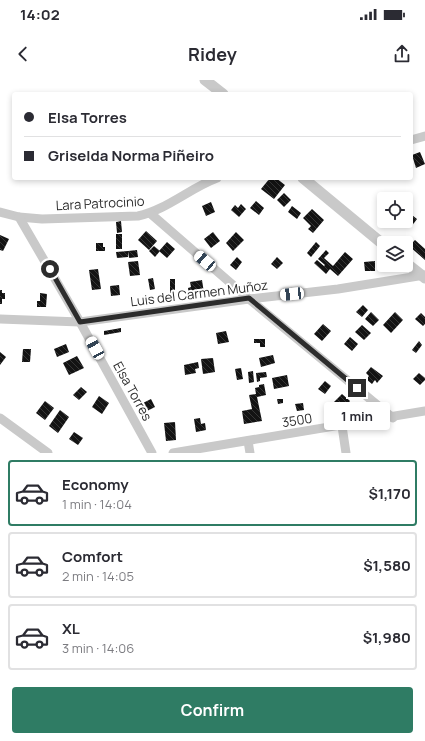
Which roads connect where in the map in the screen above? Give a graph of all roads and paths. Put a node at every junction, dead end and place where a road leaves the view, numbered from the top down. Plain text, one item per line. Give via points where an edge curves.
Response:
1 (205, 80) edge
2 (220, 92) edge
3 (425, 136) edge
4 (413, 139) edge
5 (213, 180) edge
6 (305, 180) edge
7 (0, 212) edge
8 (150, 214) junction
9 (18, 217) junction
10 (377, 239) edge
11 (413, 268) edge
12 (424, 276) edge
13 (249, 298) junction
14 (0, 319) edge
15 (80, 322) junction
16 (425, 411) edge
17 (0, 418) edge
18 (393, 418) junction
19 (342, 426) junction
20 (248, 441) junction
21 (48, 453) edge
22 (152, 453) edge
23 (173, 453) edge
24 (250, 453) edge
25 (346, 453) edge

1 - 2 street
3 - 4 street
5 - 8 street, Lara Patrocinio
6 - 10 street
7 - 9 street, Lara Patrocinio
8 - 9 street, Lara Patrocinio via 42,219
8 - 13 street
9 - 15 street, Elsa Torres
11 - 12 street
12 - 13 street, Luis del Carmen Muñoz via 338,289
13 - 15 street, Luis del Carmen Muñoz
13 - 18 street
14 - 15 street, Luis del Carmen Muñoz
15 - 22 street, Elsa Torres
16 - 18 street, 3500
17 - 21 street
18 - 19 street, 3500
19 - 20 street, 3500
19 - 25 street
20 - 23 street, 3500
20 - 24 street

